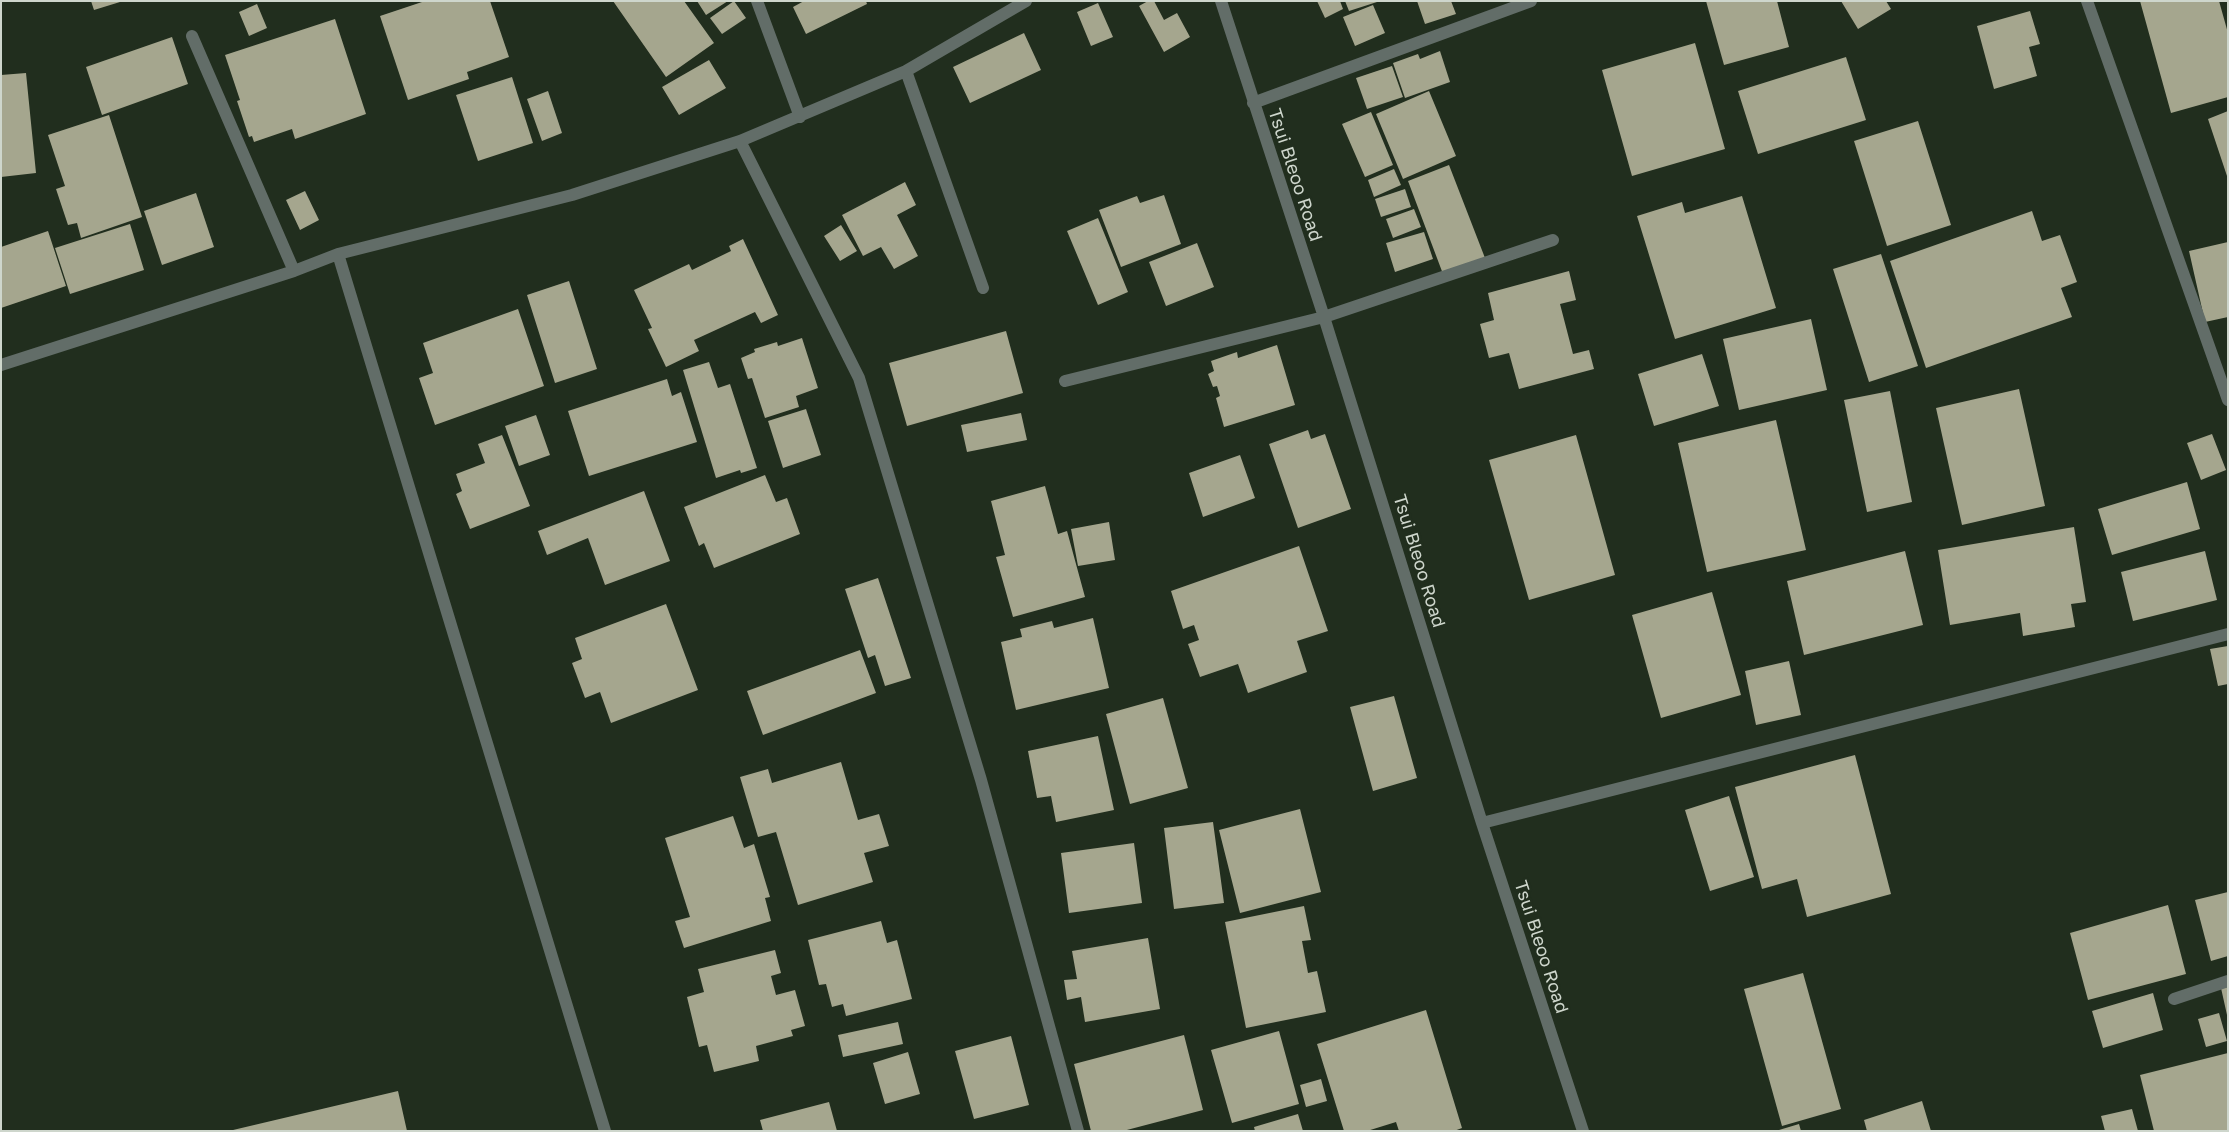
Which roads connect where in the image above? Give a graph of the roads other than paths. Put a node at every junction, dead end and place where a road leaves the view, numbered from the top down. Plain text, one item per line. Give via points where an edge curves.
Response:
1 (757, 1) edge
2 (1026, 1) edge
3 (1221, 1) edge
4 (1531, 1) edge
5 (2087, 1) edge
6 (192, 36) dead end
7 (906, 71) junction
8 (1253, 103) junction
9 (800, 117) junction
10 (740, 141) junction
11 (1553, 240) dead end
12 (338, 254) junction
13 (294, 271) junction
14 (983, 288) dead end
15 (1324, 317) junction
16 (1, 365) edge
17 (1065, 381) dead end
18 (2228, 400) edge
19 (2228, 634) edge
20 (1482, 823) junction
21 (2228, 981) edge
22 (2174, 999) dead end
23 (605, 1131) edge
24 (1078, 1131) edge
25 (1583, 1131) edge

1 - 9 street
2 - 7 street
3 - 8 street, Tsui Bleoo Road
4 - 8 street
5 - 18 street
6 - 13 street
7 - 9 street
7 - 14 street
8 - 15 street, Tsui Bleoo Road
9 - 10 street
10 - 12 street via 572,195
10 - 24 street via 859,378 981,780
11 - 15 street
12 - 13 street
12 - 23 street
13 - 16 street
15 - 17 street
15 - 20 street, Tsui Bleoo Road
19 - 20 street
20 - 25 street, Tsui Bleoo Road
21 - 22 street

